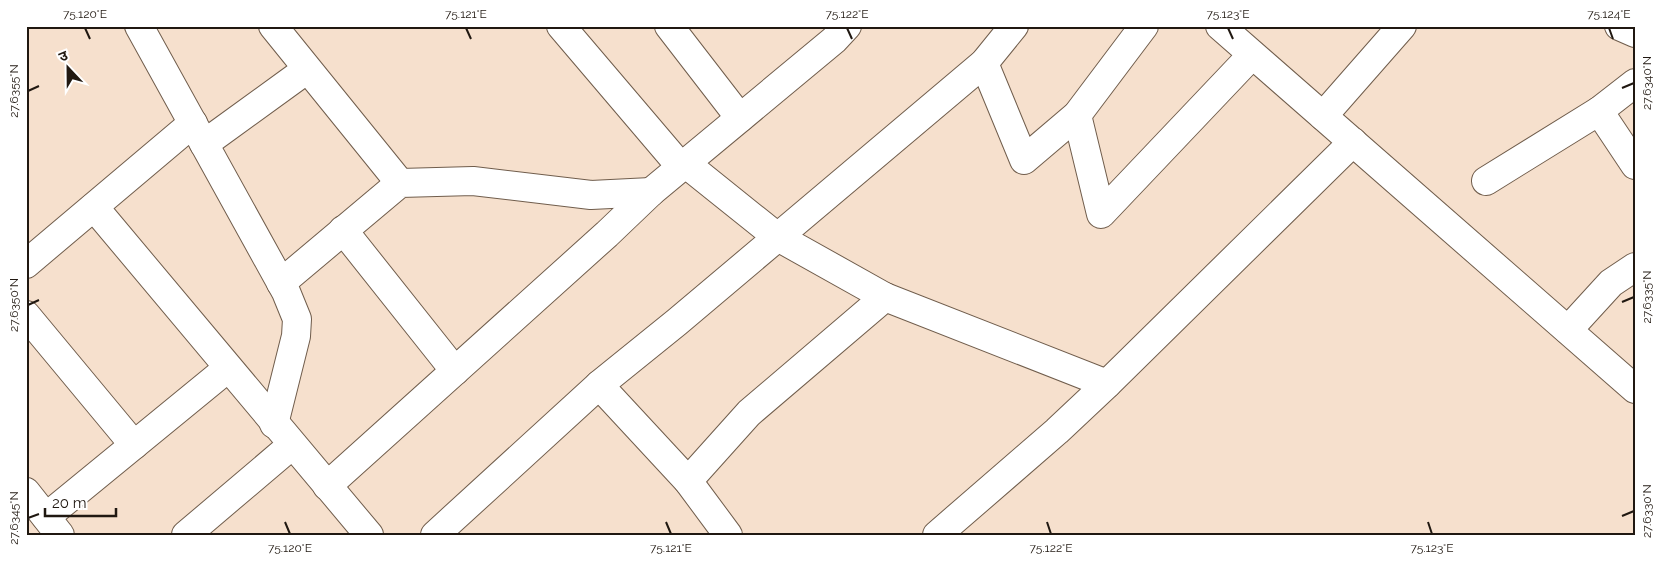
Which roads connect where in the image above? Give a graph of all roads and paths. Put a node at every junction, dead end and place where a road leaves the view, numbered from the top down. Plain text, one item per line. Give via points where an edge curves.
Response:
1 (140, 26) edge
2 (273, 26) edge
3 (561, 26) edge
4 (669, 26) edge
5 (847, 26) edge
6 (1014, 26) edge
7 (1144, 26) edge
8 (1220, 26) edge
9 (1402, 26) edge
10 (1620, 26) edge
11 (1635, 33) edge
12 (1252, 55) junction
13 (984, 63) junction
14 (306, 70) junction
15 (1635, 83) edge
16 (1600, 111) junction
17 (1077, 115) junction
18 (1323, 116) junction
19 (740, 118) junction
20 (199, 134) junction
21 (1353, 142) junction
22 (683, 165) junction
23 (1635, 165) edge
24 (1486, 181) dead end
25 (400, 183) junction
26 (651, 192) junction
27 (94, 206) junction
28 (343, 230) junction
29 (776, 236) junction
30 (26, 264) edge
31 (1635, 267) edge
32 (281, 283) junction
33 (885, 297) junction
34 (26, 315) edge
35 (1568, 330) junction
36 (228, 368) junction
37 (455, 371) junction
38 (1107, 384) junction
39 (600, 385) junction
40 (1635, 389) edge
41 (274, 424) junction
42 (134, 445) junction
43 (292, 445) junction
44 (688, 481) junction
45 (327, 486) junction
46 (26, 492) edge
47 (53, 526) edge
48 (947, 531) edge
49 (186, 535) edge
50 (369, 535) edge
51 (435, 535) edge
52 (728, 535) edge

1 - 20 street
2 - 14 street
3 - 22 street
4 - 19 street
5 - 19 street
6 - 13 street
7 - 17 street
8 - 12 street
9 - 18 street
10 - 11 street
12 - 17 street via 1101,214
12 - 18 street
13 - 17 street via 1024,160
13 - 29 street
14 - 20 street
14 - 25 street
15 - 16 street
16 - 23 street
16 - 24 street
18 - 21 street
19 - 22 street
20 - 27 street
20 - 32 street
21 - 35 street
21 - 38 street
22 - 26 street
22 - 29 street
25 - 26 street via 473,181 591,194
25 - 28 street
26 - 37 street
27 - 30 street
27 - 36 street
28 - 32 street
28 - 37 street
29 - 33 street
29 - 39 street
31 - 35 street via 1611,283
32 - 41 street via 297,319 296,336
33 - 38 street
33 - 44 street via 749,413
34 - 42 street
35 - 40 street
36 - 41 street
36 - 42 street
37 - 45 street
38 - 48 street
39 - 44 street
39 - 51 street
41 - 43 street
42 - 47 street
43 - 45 street
43 - 49 street
44 - 52 street
45 - 50 street
46 - 47 street

